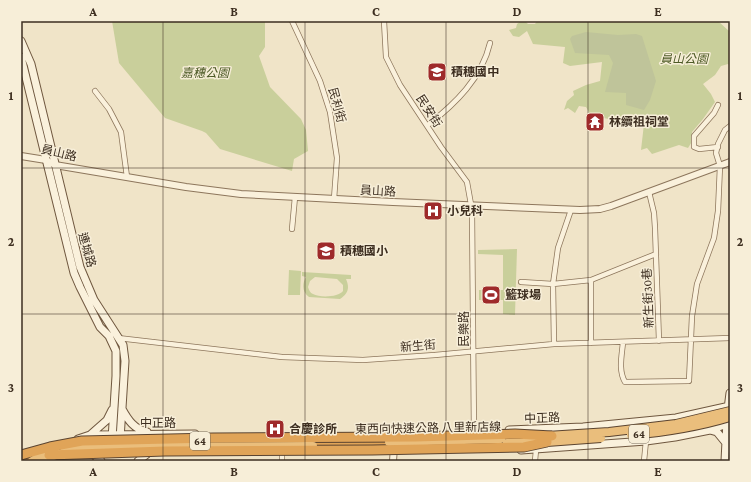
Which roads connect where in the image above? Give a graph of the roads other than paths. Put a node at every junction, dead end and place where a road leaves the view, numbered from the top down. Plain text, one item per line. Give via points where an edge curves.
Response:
1 (292, 21) edge
2 (384, 21) edge
3 (21, 41) edge
4 (490, 43) dead end
5 (21, 58) edge
6 (95, 91) dead end
7 (718, 105) dead end
8 (428, 126) junction
9 (730, 126) edge
10 (718, 147) junction
11 (21, 156) edge
12 (46, 160) junction
13 (730, 162) edge
14 (55, 165) junction
15 (720, 166) junction
16 (127, 177) junction
17 (649, 192) junction
18 (295, 197) junction
19 (334, 200) junction
20 (472, 206) junction
21 (571, 210) junction
22 (292, 229) dead end
23 (656, 254) junction
24 (591, 280) junction
25 (521, 282) dead end
26 (554, 284) junction
27 (108, 336) junction
28 (730, 338) edge
29 (120, 339) junction
30 (691, 340) junction
31 (660, 341) junction
32 (622, 342) junction
33 (591, 343) junction
34 (554, 344) junction
35 (474, 351) junction
36 (730, 394) edge
37 (114, 402) junction
38 (122, 408) junction
39 (729, 415) edge
40 (710, 430) junction
41 (474, 431) junction
42 (155, 434) junction
43 (394, 434) junction
44 (90, 435) junction
45 (112, 437) junction
46 (120, 437) junction
47 (550, 439) junction
48 (474, 442) junction
49 (646, 442) junction
50 (726, 443) junction
51 (282, 448) junction
52 (32, 449) junction
53 (394, 449) junction
54 (21, 450) edge
55 (536, 450) junction
56 (474, 452) junction
57 (76, 454) junction
58 (147, 454) junction
59 (94, 455) junction
60 (115, 455) edge
61 (48, 456) edge
62 (22, 459) edge
63 (32, 461) edge
64 (101, 461) edge
65 (138, 461) edge
66 (282, 461) edge
67 (394, 461) edge
68 (535, 461) edge
69 (644, 461) edge
70 (725, 461) edge

1 - 19 street, 民利街 via 320,81 330,112 337,158
2 - 8 street, 民安街 via 386,57 400,85
3 - 14 main road, 連城路 via 31,64
4 - 8 street via 486,59 468,88
5 - 12 main road, 連城路
6 - 16 street via 121,132
7 - 10 street via 694,136 693,143 694,147 699,149
8 - 20 street, 民安街 via 467,182
9 - 10 street via 725,130
10 - 15 street via 716,153
11 - 12 street, 員山路
12 - 14 street, 員山路
12 - 27 main road, 連城路 via 74,273 100,327
13 - 15 street, 員山路
14 - 16 street, 員山路
14 - 29 main road, 連城路 via 83,275 94,300
15 - 17 street, 員山路
15 - 30 street via 714,238 697,284
16 - 18 street, 員山路 via 219,192
17 - 21 street, 員山路 via 600,209
17 - 23 street, 新生街30巷 via 654,213
18 - 19 street, 員山路
18 - 22 street
19 - 20 street, 員山路
20 - 21 street, 員山路
20 - 35 street, 民樂路
21 - 26 street via 558,248
23 - 24 street
23 - 31 street, 新生街30巷
24 - 26 street
24 - 33 street
25 - 26 street
26 - 34 street
27 - 29 street, 新生街
27 - 37 main road, 連城路 via 116,351
28 - 30 street, 新生街
29 - 35 street, 新生街 via 320,359 384,359
29 - 38 main road, 連城路 via 125,361
30 - 31 street, 新生街
30 - 32 street via 689,380 625,382 620,368
31 - 32 street, 新生街
32 - 33 street, 新生街
33 - 34 street, 新生街
34 - 35 street, 新生街
35 - 41 street, 民樂路
36 - 39 main road
37 - 44 main road via 107,420
37 - 45 main road, 連城路
38 - 42 main road via 135,427
38 - 46 main road, 連城路
39 - 40 main road
39 - 41 main road, 中正路 via 583,427
39 - 47 highway, 東西向快速公路 八里新店線 / 64, bridge via 670,431
39 - 48 main road via 676,427 620,434
39 - 50 main road
40 - 49 main road
40 - 50 main road via 717,432
41 - 43 main road, 中正路
41 - 48 street, 民樂路
42 - 43 main road, 中正路
42 - 46 main road, 中正路
43 - 53 street
44 - 45 main road, 中正路
44 - 52 main road, 中正路 via 71,442
45 - 46 main road, 中正路
45 - 60 main road, 連城路
46 - 60 main road, 連城路
47 - 61 highway, bridge via 524,447 165,451
47 - 61 highway, bridge via 515,434 82,441
47 - 63 highway, 東西向快速公路 八里新店線 / 64, bridge via 414,442 108,442 55,449
48 - 53 main road
48 - 56 street, 民樂路
49 - 55 main road
49 - 69 street
50 - 70 main road
51 - 53 highway
51 - 58 main road via 218,455
51 - 61 highway, bridge via 103,445 79,446
51 - 66 street
52 - 54 main road
52 - 62 main road, 中正路
53 - 56 main road
53 - 67 street
55 - 56 main road
55 - 68 street
57 - 59 main road
57 - 60 main road via 91,451
57 - 61 main road
58 - 60 main road
58 - 65 main road
59 - 60 main road
59 - 64 main road
61 - 62 highway, bridge

